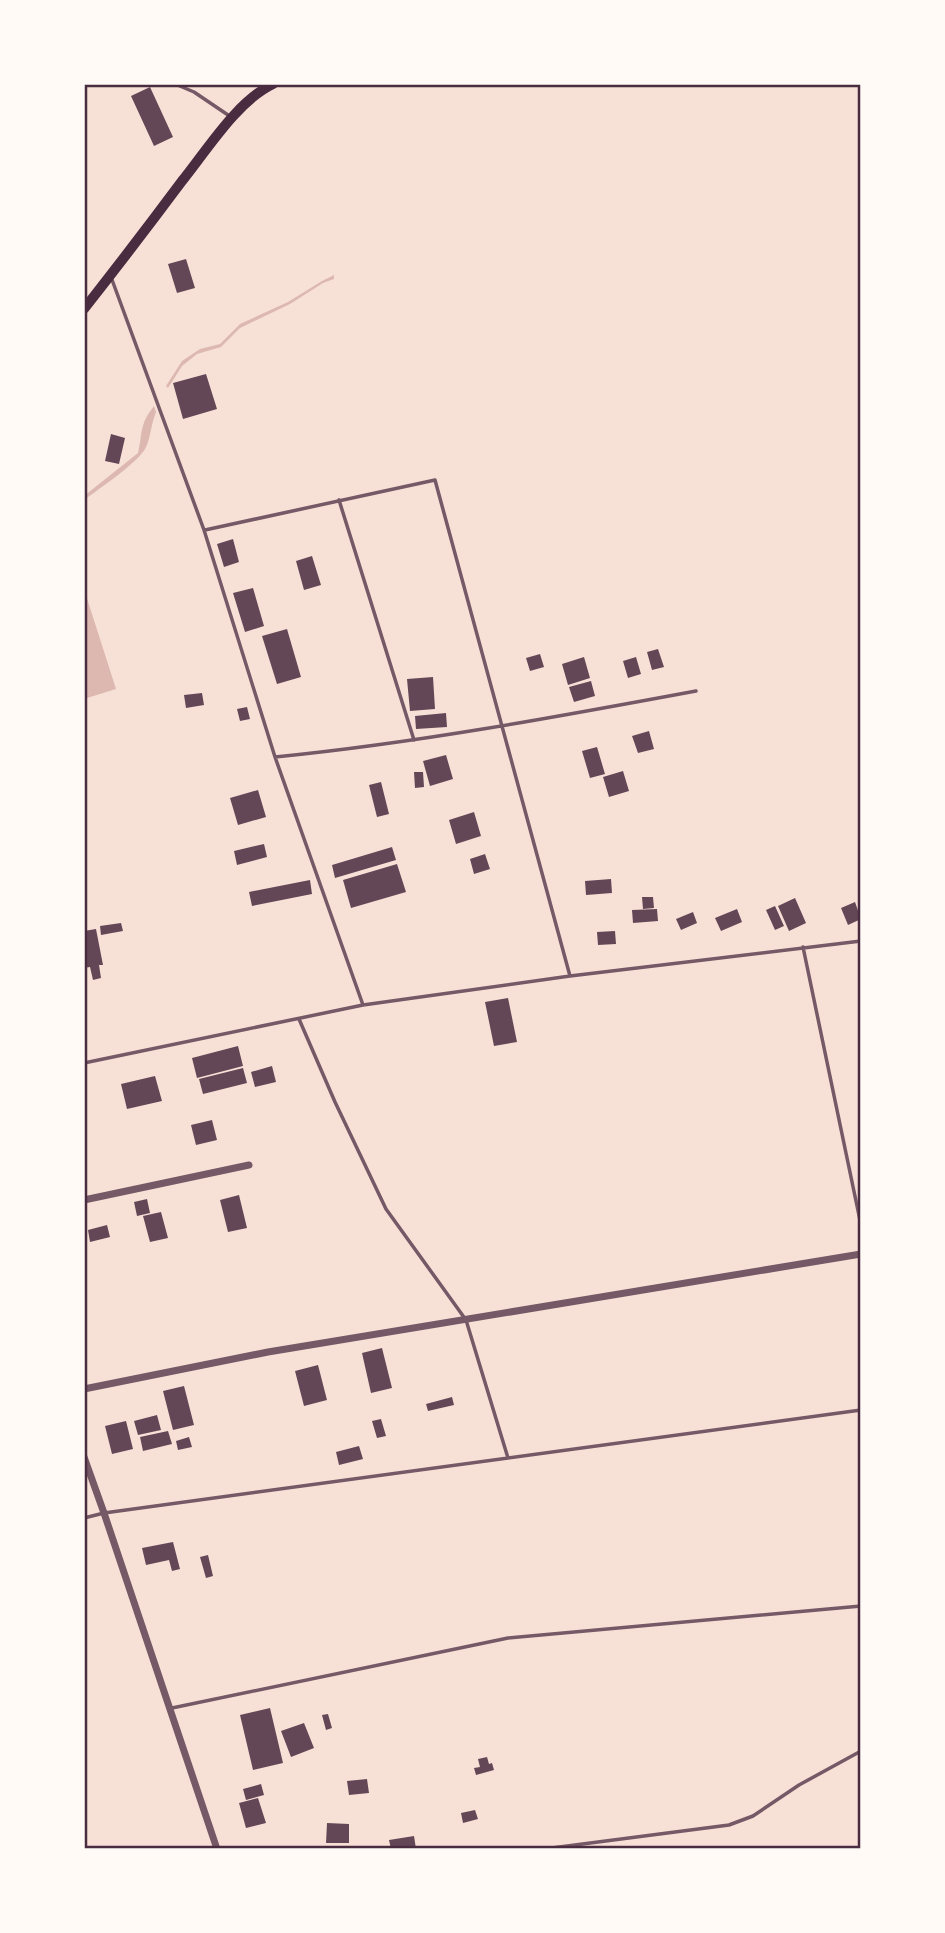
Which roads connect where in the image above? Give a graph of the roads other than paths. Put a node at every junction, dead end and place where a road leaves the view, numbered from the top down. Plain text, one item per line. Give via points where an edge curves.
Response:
1 (175, 84) edge
2 (273, 84) edge
3 (232, 118) junction
4 (110, 275) junction
5 (84, 309) edge
6 (339, 500) junction
7 (204, 530) junction
8 (696, 691) dead end
9 (503, 727) junction
10 (414, 740) junction
11 (275, 757) junction
12 (861, 941) edge
13 (803, 947) junction
14 (570, 976) junction
15 (363, 1005) junction
16 (299, 1019) junction
17 (84, 1063) edge
18 (248, 1165) dead end
19 (84, 1200) edge
20 (861, 1225) edge
21 (861, 1254) edge
22 (466, 1320) junction
23 (84, 1389) edge
24 (861, 1410) edge
25 (84, 1457) edge
26 (508, 1458) junction
27 (104, 1513) junction
28 (84, 1518) edge
29 (861, 1606) edge
30 (170, 1708) junction
31 (861, 1751) edge
32 (217, 1849) edge
33 (544, 1849) edge

1 - 3 lane
2 - 3 main road
3 - 4 main road
4 - 5 main road
4 - 7 lane
6 - 7 lane
6 - 9 lane via 435,480
6 - 10 lane
7 - 11 lane
8 - 9 lane
9 - 10 lane
9 - 14 lane
10 - 11 lane
11 - 15 lane
12 - 13 lane
13 - 14 lane
13 - 20 lane
14 - 15 lane
15 - 16 lane
16 - 17 lane
16 - 22 lane via 386,1209
18 - 19 street
21 - 22 street
22 - 23 street via 268,1352
22 - 26 lane
24 - 26 lane
25 - 27 street
26 - 27 lane
27 - 28 lane
27 - 30 street
29 - 30 lane via 508,1638
30 - 32 street
31 - 33 lane via 753,1816 729,1825

